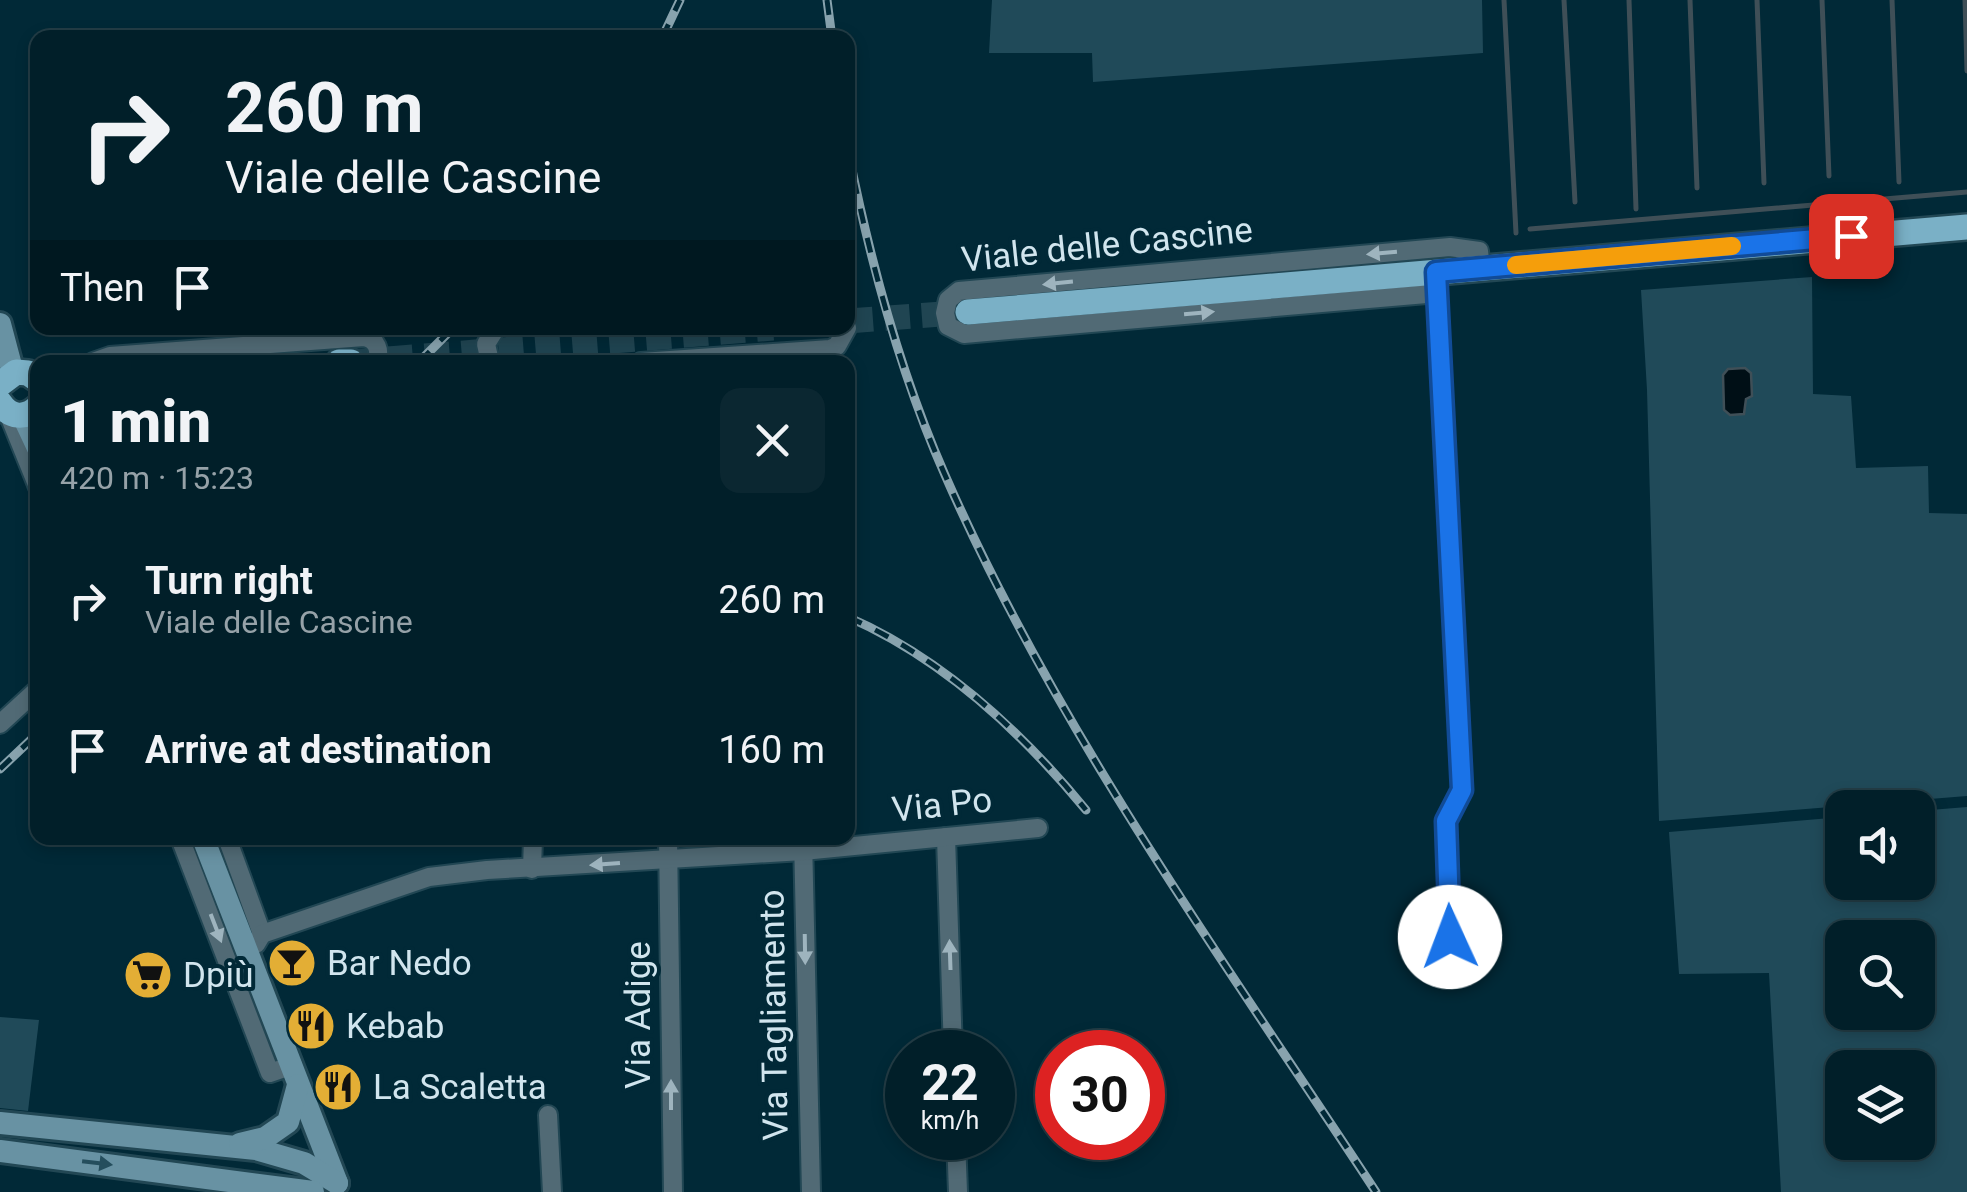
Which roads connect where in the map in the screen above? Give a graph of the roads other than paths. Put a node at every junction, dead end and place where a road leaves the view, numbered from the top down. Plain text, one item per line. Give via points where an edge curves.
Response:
1 (1967, 228) edge
2 (1481, 268) junction
3 (1437, 282) junction
4 (968, 312) tunnel mouth
5 (0, 324) edge
6 (843, 335) edge
7 (123, 355) edge
8 (376, 355) edge
9 (742, 355) edge
10 (17, 379) edge
11 (17, 410) edge
12 (30, 434) edge
13 (30, 458) edge
14 (30, 696) edge
15 (0, 724) edge
16 (1038, 828) dead end
17 (946, 838) junction
18 (855, 842) edge
19 (183, 845) edge
20 (206, 845) edge
21 (229, 845) edge
22 (532, 845) edge
23 (668, 845) edge
24 (794, 845) edge
25 (803, 845) edge
26 (668, 859) junction
27 (532, 869) junction
28 (1450, 937) dead end
29 (256, 944) junction
30 (253, 992) junction
31 (952, 1030) edge
32 (296, 1073) junction
33 (548, 1115) dead end
34 (0, 1123) edge
35 (42, 1126) junction
36 (230, 1146) junction
37 (0, 1151) edge
38 (39, 1156) junction
39 (957, 1160) edge
40 (330, 1188) edge
41 (313, 1192) edge
42 (552, 1192) edge
43 (672, 1192) edge
44 (810, 1192) edge
45 (958, 1192) edge

1 - 2 main road, Viale delle Cascine
2 - 3 main road, Viale delle Cascine
2 -> 3 street, Viale delle Cascine via 1478,251 1450,247 1238,264 959,291 945,313 948,326 964,334
3 - 4 main road, Viale delle Cascine
3 - 28 street via 1462,790 1446,821
5 - 10 main road
6 - 9 street via 830,349
7 - 8 street via 364,337 374,341
11 - 12 main road
11 - 13 street
14 - 15 street
16 - 17 street, Via Po
17 - 18 street, Via Po
31 -> 17 street
19 -> 30 street
20 - 29 main road
21 - 29 street
22 - 27 street
23 - 26 street, Via Adige
24 - 26 street, Via Po
25 -> 44 street, Via Tagliamento
26 -> 27 street, Via Po
43 -> 26 street, Via Adige
27 - 29 street, Via Po via 429,877
29 - 30 main road
30 - 32 main road
32 - 36 main road via 291,1117 281,1129
32 - 40 main road
33 - 42 street
34 - 35 main road
35 - 36 main road
35 - 38 street
36 - 40 main road via 296,1160
37 - 38 main road
38 -> 41 main road
39 - 45 street

